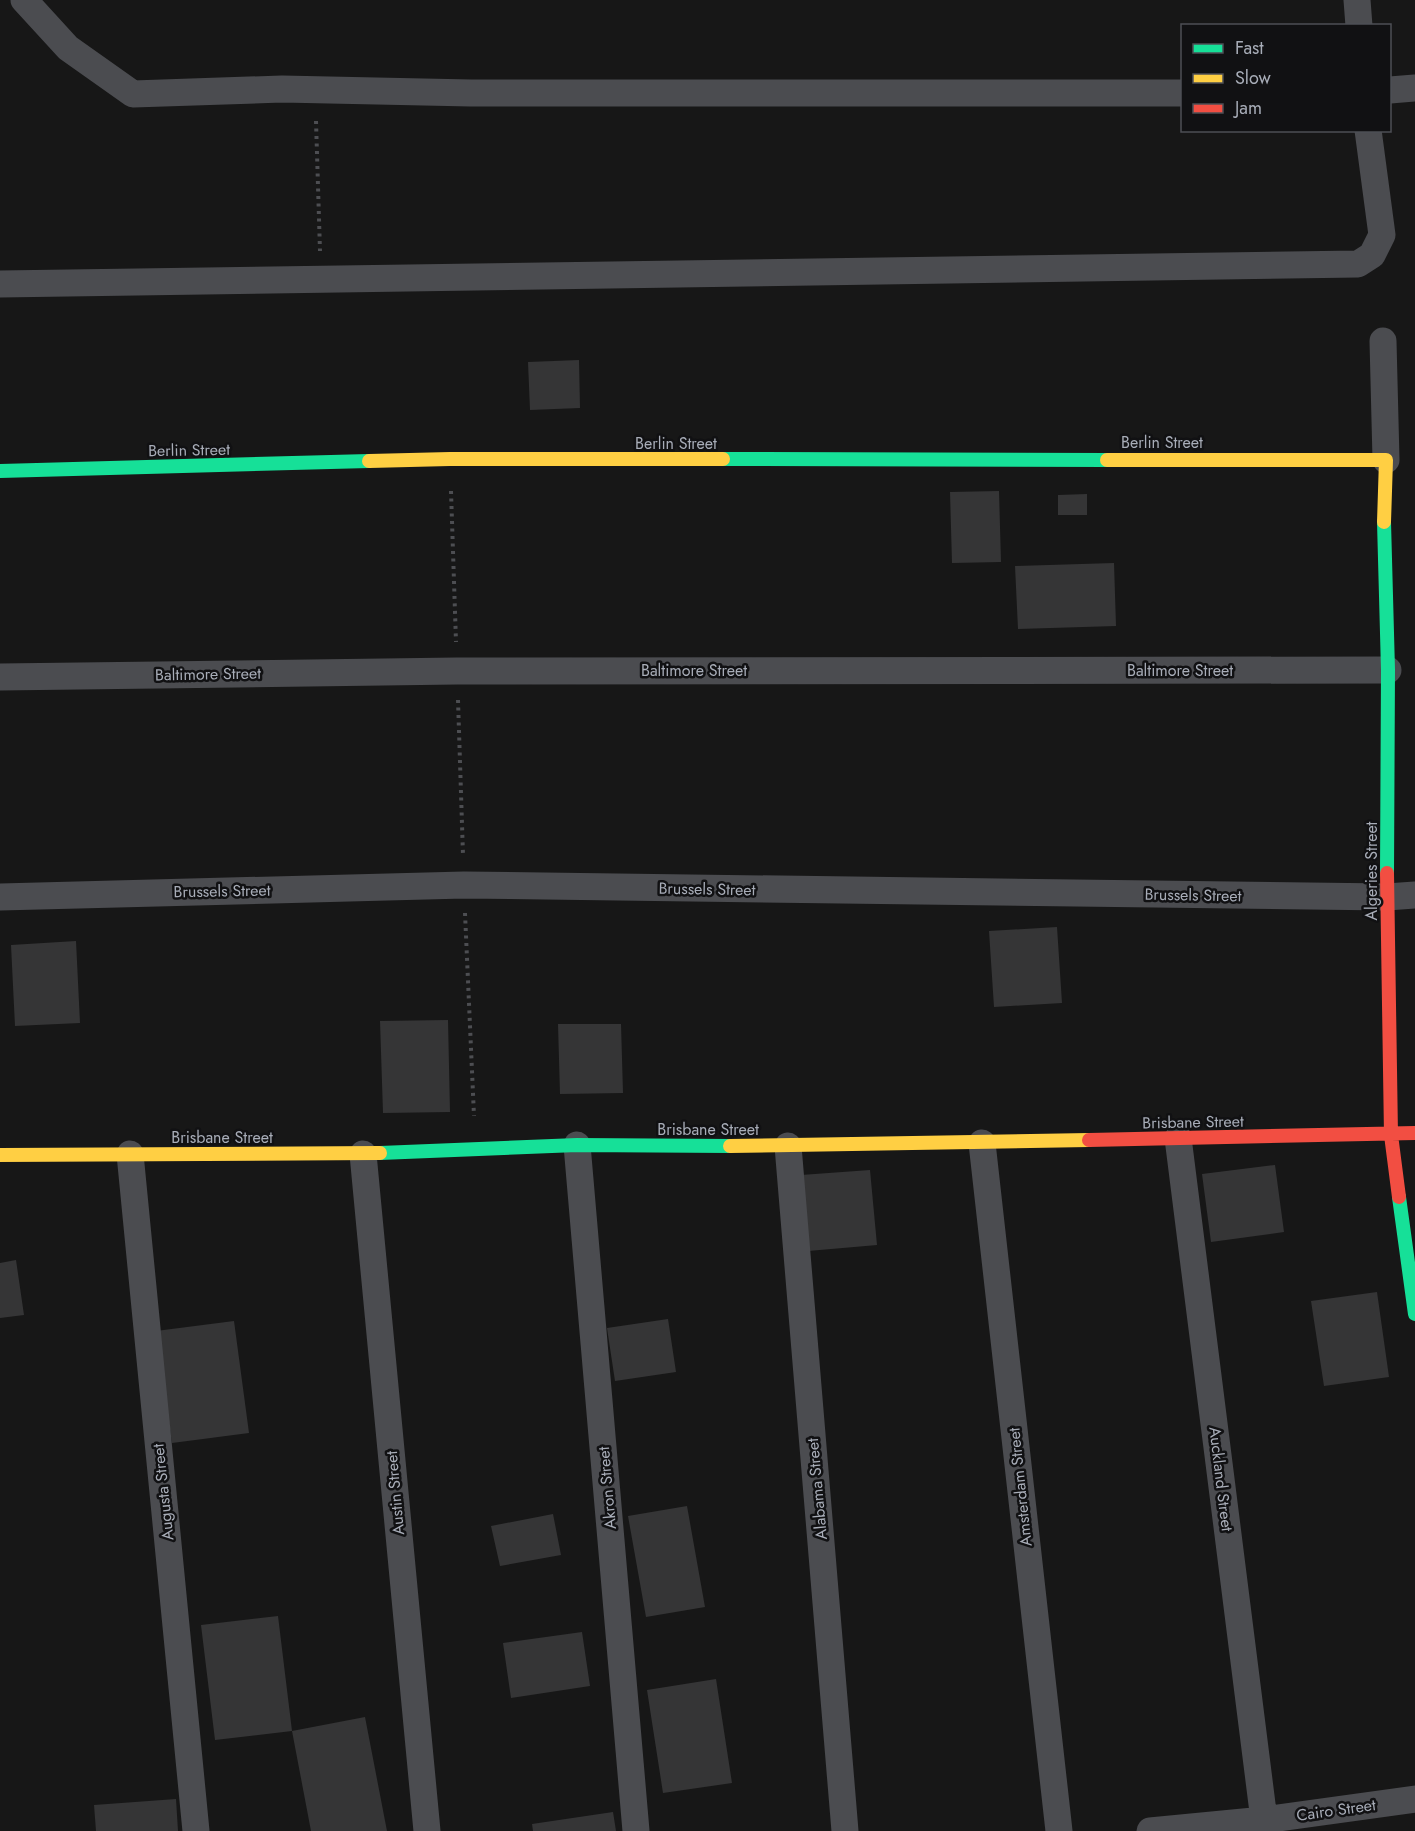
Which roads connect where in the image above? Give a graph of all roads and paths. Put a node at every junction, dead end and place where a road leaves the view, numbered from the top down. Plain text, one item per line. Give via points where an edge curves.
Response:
1 (24, 0) edge
2 (1357, 0) edge
3 (1359, 24) edge
4 (1415, 88) edge
5 (315, 90) junction
6 (1391, 90) edge
7 (1181, 93) edge
8 (1368, 132) edge
9 (320, 279) junction
10 (0, 284) edge
11 (1383, 341) dead end
12 (450, 459) junction
13 (1386, 460) junction
14 (0, 471) edge
15 (458, 670) junction
16 (1388, 670) junction
17 (0, 677) edge
18 (464, 885) junction
19 (1415, 895) edge
20 (0, 897) edge
21 (1387, 897) junction
22 (1415, 1133) edge
23 (1391, 1135) junction
24 (1178, 1138) junction
25 (981, 1143) junction
26 (577, 1145) junction
27 (788, 1146) junction
28 (476, 1149) junction
29 (130, 1154) junction
30 (363, 1154) junction
31 (0, 1155) edge
32 (1415, 1314) edge
33 (1415, 1799) edge
34 (1264, 1820) junction
35 (196, 1831) edge
36 (427, 1831) edge
37 (636, 1831) edge
38 (845, 1831) edge
39 (1059, 1831) edge
40 (1150, 1831) edge

1 - 5 street via 68,48 133,94
2 - 3 street
4 - 6 street
5 - 7 street
5 - 9 path
8 - 9 street via 1382,235 1372,255 1358,264
9 - 10 street
11 - 13 street
12 - 13 street, Berlin Street
12 - 14 street, Berlin Street
12 - 15 path
13 - 16 street, Algeries Street
15 - 16 street, Baltimore Street
15 - 17 street, Baltimore Street
15 - 18 path
16 - 21 street, Algeries Street
18 - 20 street, Brussels Street
18 - 21 street, Brussels Street
18 - 28 path
19 - 21 street, Brussels Street
21 - 23 street, Algeries Street
22 - 23 street, Brisbane Street
23 - 24 street, Brisbane Street
23 - 32 street, Algeries Street
24 - 25 street, Brisbane Street
24 - 34 street, Auckland Street
25 - 27 street, Brisbane Street
25 - 39 street, Amsterdam Street
26 - 27 street, Brisbane Street
26 - 28 street, Brisbane Street
26 - 37 street, Akron Street
27 - 38 street, Alabama Street
28 - 30 street, Brisbane Street
29 - 30 street, Brisbane Street
29 - 31 street, Brisbane Street
29 - 35 street, Augusta Street
30 - 36 street, Austin Street
33 - 34 street, Cairo Street
34 - 40 street, Cairo Street

